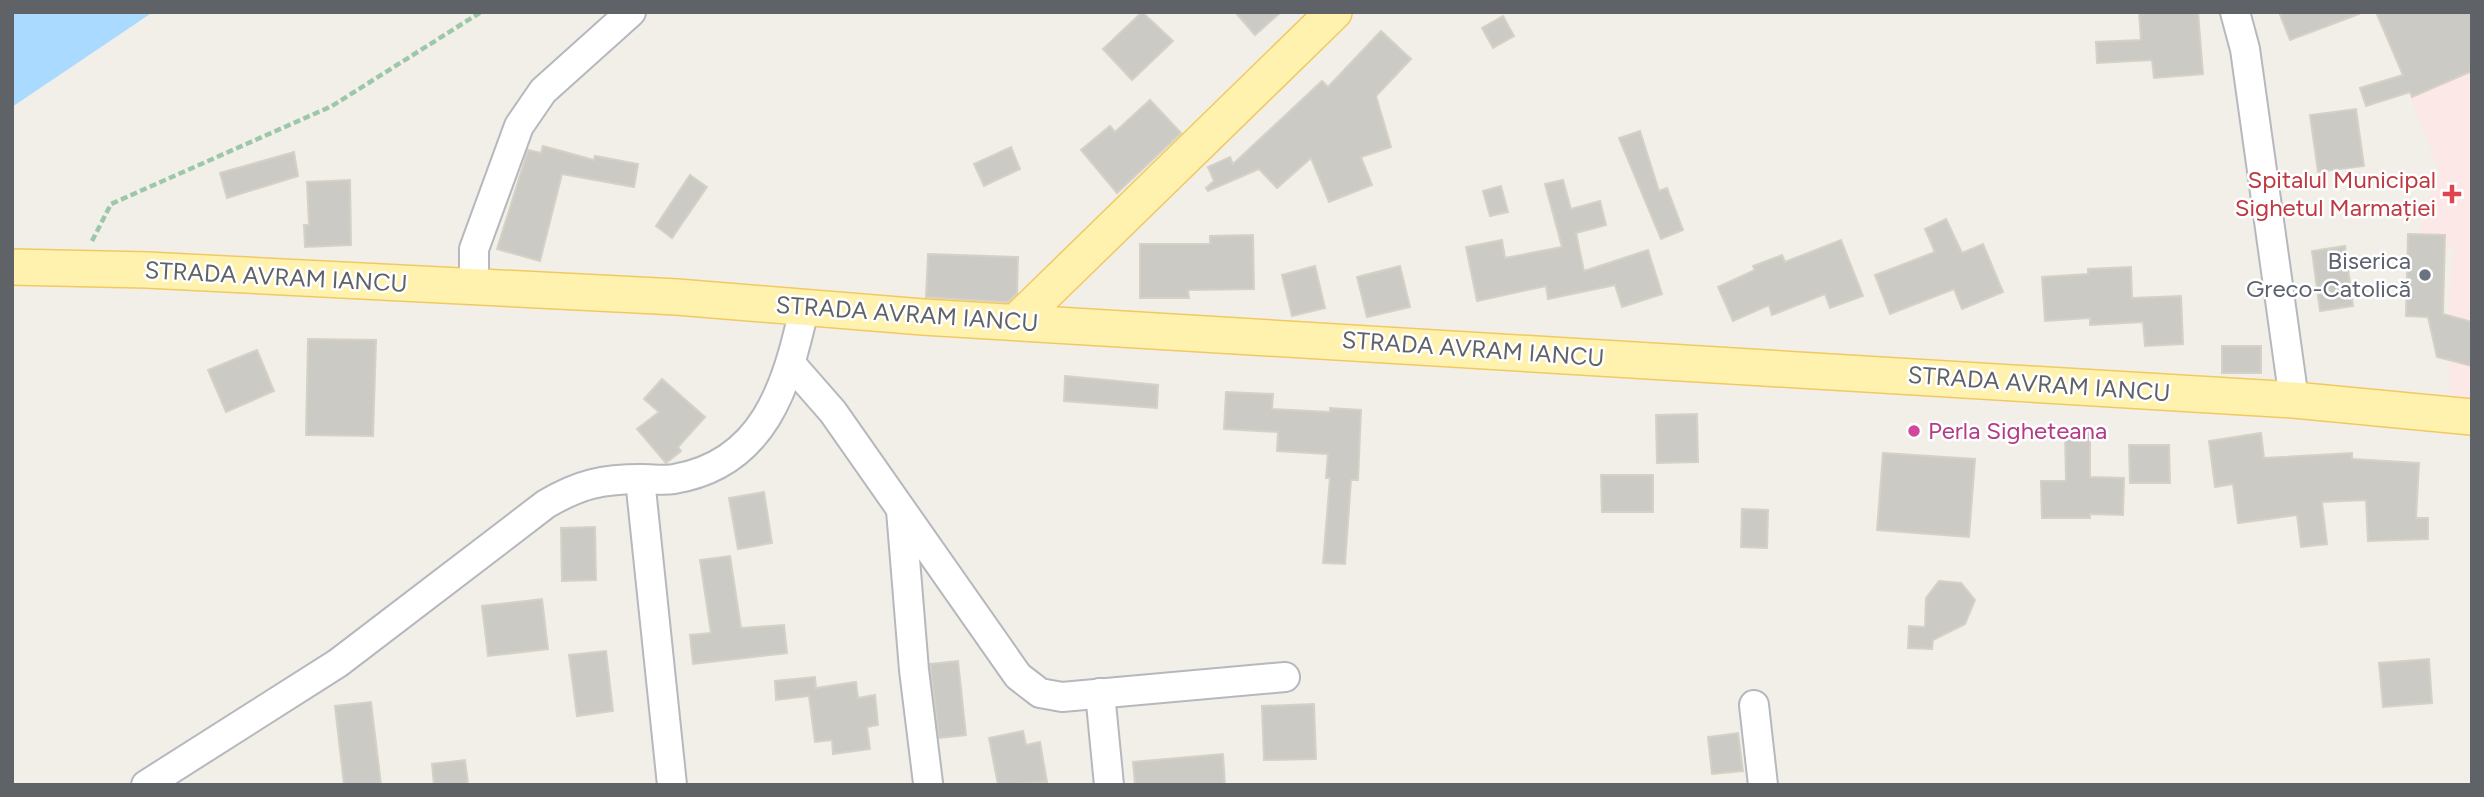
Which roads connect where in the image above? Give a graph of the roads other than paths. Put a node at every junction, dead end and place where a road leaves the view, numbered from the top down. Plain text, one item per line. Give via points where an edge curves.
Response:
1 (631, 12) edge
2 (1334, 12) edge
3 (2235, 12) edge
4 (12, 267) edge
5 (474, 288) junction
6 (804, 309) junction
7 (1017, 321) junction
8 (791, 364) junction
9 (2294, 400) junction
10 (2471, 417) edge
11 (2472, 425) edge
12 (640, 479) junction
13 (901, 508) junction
14 (1285, 677) dead end
15 (1100, 693) junction
16 (1754, 705) dead end
17 (928, 783) dead end
18 (146, 785) edge
19 (672, 785) edge
20 (1109, 785) edge
21 (1763, 785) edge

1 - 5 street via 543,91 519,126 474,249
2 - 7 main road
3 - 9 street via 2245,49
4 - 5 main road, STRADA AVRAM IANCU
5 - 6 main road, STRADA AVRAM IANCU via 677,297
6 - 7 main road, STRADA AVRAM IANCU
6 - 8 street
7 - 9 main road, STRADA AVRAM IANCU
8 - 12 street via 766,421 741,449 716,465 684,476
8 - 13 street via 833,412
9 - 10 main road, STRADA AVRAM IANCU
10 - 11 street, STRADA AVRAM IANCU
12 - 18 street via 584,485 546,504 338,663
12 - 19 street
13 - 15 street via 1018,676 1040,693
13 - 17 street
14 - 15 street
15 - 20 street
16 - 21 street

